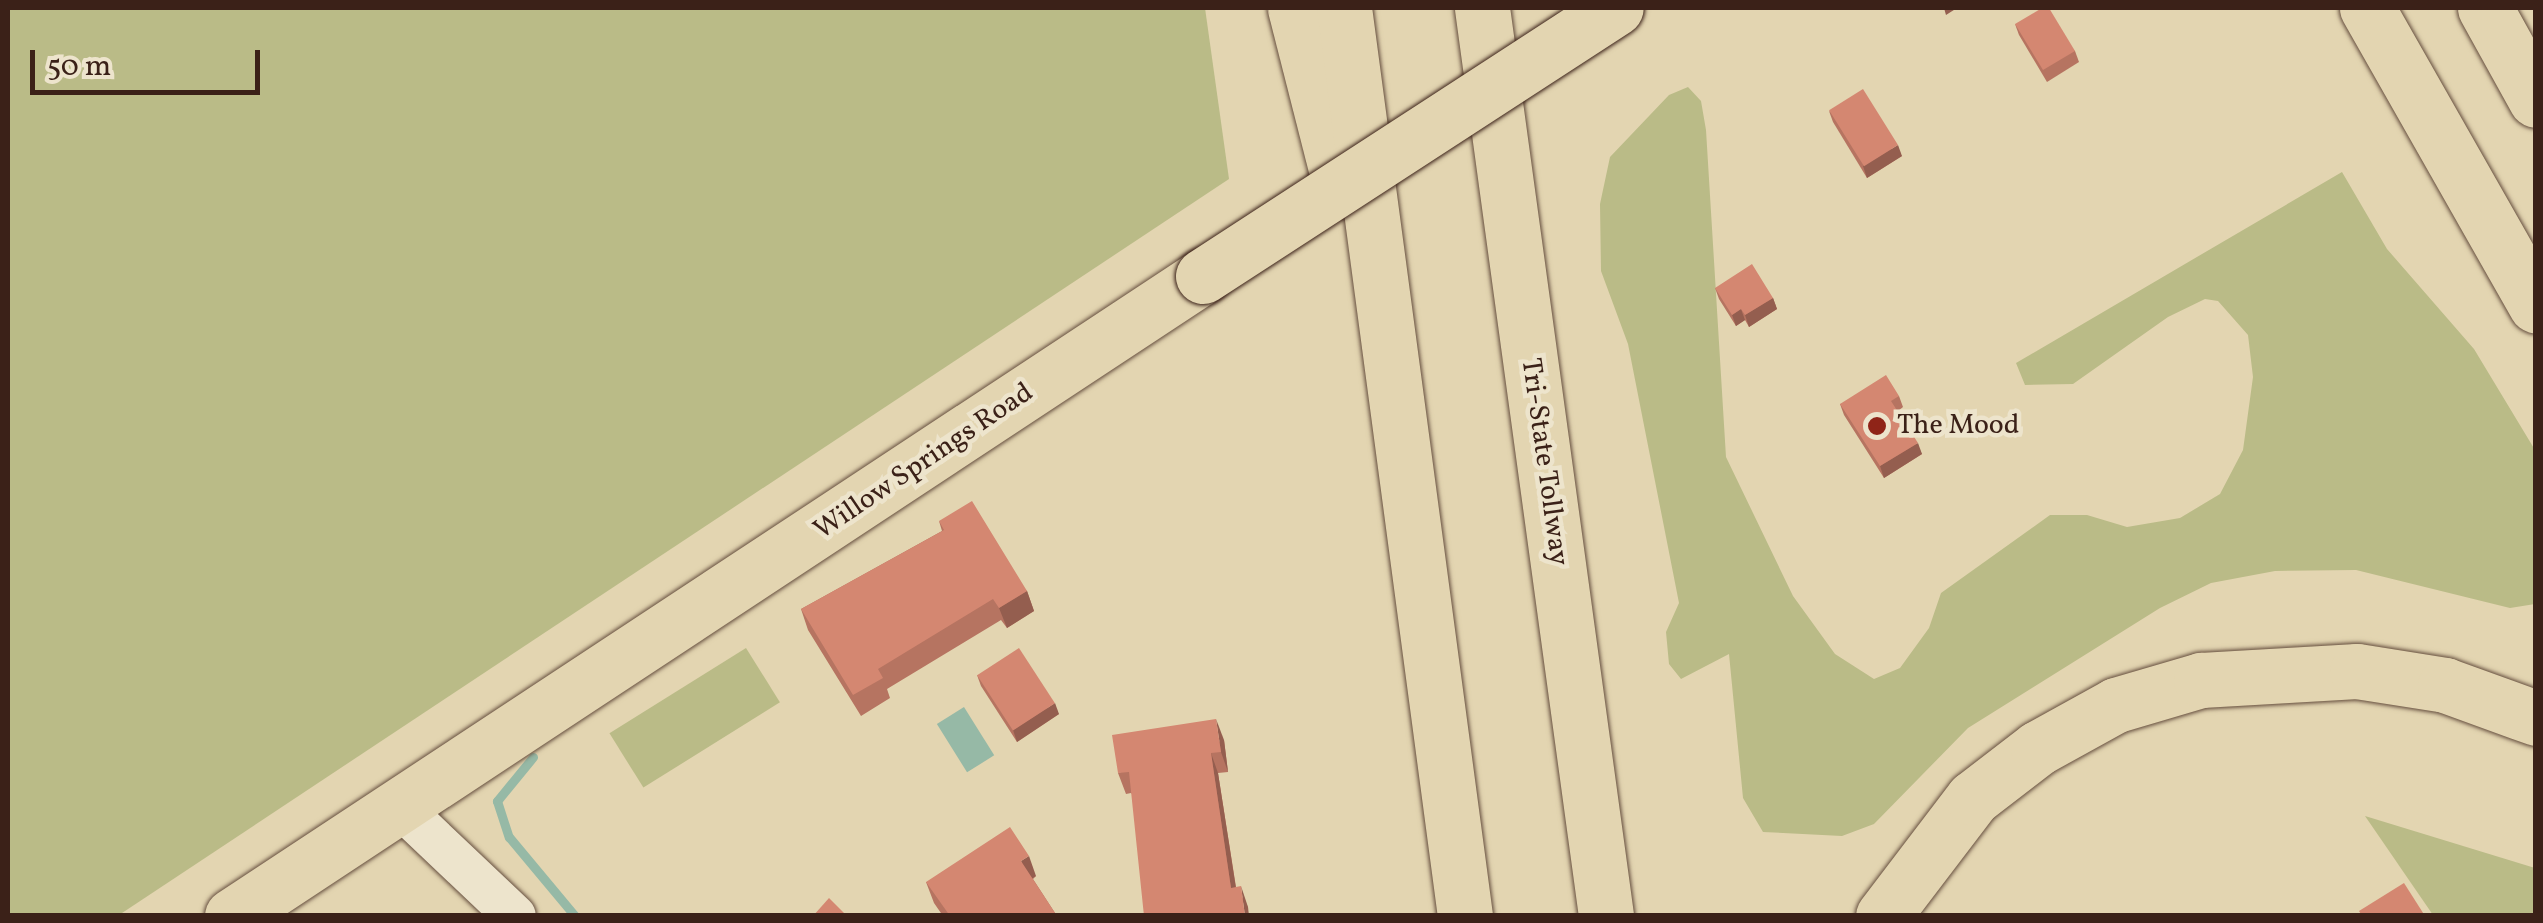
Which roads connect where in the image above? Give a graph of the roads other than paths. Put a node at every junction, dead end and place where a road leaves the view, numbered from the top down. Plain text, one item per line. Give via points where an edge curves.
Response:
1 (1294, 8) edge
2 (1344, 8) edge
3 (1482, 8) edge
4 (1616, 8) edge
5 (2367, 8) edge
6 (2485, 8) edge
7 (2536, 100) edge
8 (2536, 305) edge
9 (1393, 371) junction
10 (2536, 718) edge
11 (401, 808) junction
12 (232, 916) edge
13 (515, 916) edge
14 (1465, 916) edge
15 (1606, 916) edge
16 (1882, 916) edge

1 - 9 main road
2 - 9 main road
3 - 15 main road, Tri-State Tollway
4 - 11 main road, Willow Springs Road, bridge
5 - 8 main road
6 - 7 main road
9 - 14 main road
10 - 16 main road via 2444,686 2358,671 2201,680 2150,695 2038,748 1973,798
11 - 12 main road, Willow Springs Road
11 - 13 street

